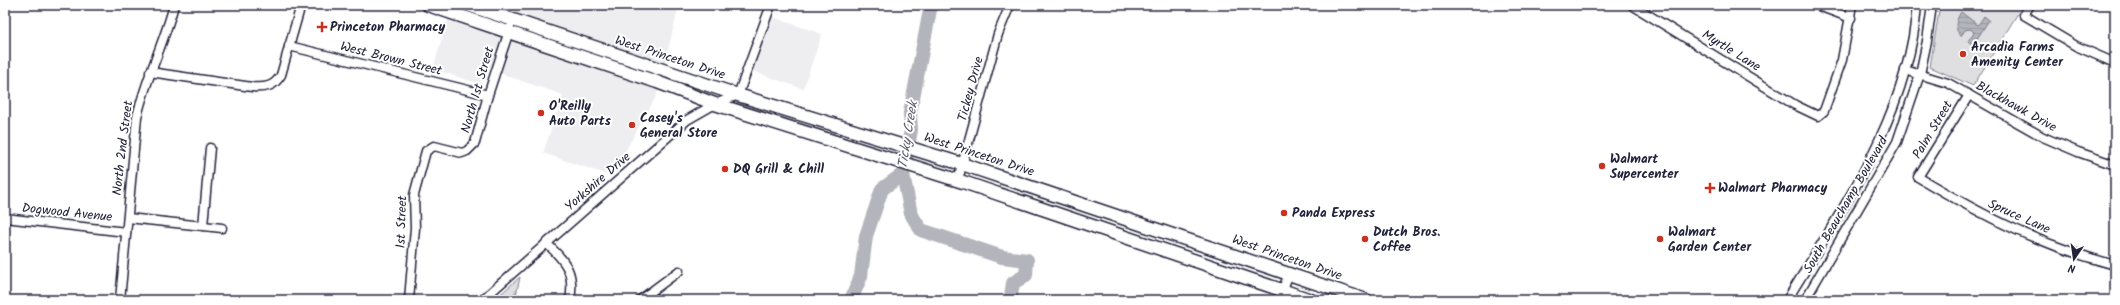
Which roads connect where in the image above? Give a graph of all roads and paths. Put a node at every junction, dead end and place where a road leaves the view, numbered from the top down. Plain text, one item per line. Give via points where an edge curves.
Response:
1 (174, 5) edge
2 (301, 5) edge
3 (428, 5) edge
4 (468, 5) edge
5 (770, 5) edge
6 (1010, 5) edge
7 (1632, 5) edge
8 (1816, 5) edge
9 (1852, 5) edge
10 (1917, 5) edge
11 (1932, 5) edge
12 (2030, 5) edge
13 (1851, 18) junction
14 (515, 20) junction
15 (507, 32) junction
16 (289, 46) junction
17 (2115, 63) edge
18 (1905, 70) junction
19 (150, 72) junction
20 (1920, 74) junction
21 (738, 95) junction
22 (1969, 95) junction
23 (488, 96) junction
24 (715, 104) junction
25 (210, 148) dead end
26 (430, 148) joint
27 (962, 164) junction
28 (2115, 165) edge
29 (1918, 177) joint
30 (958, 180) junction
31 (1841, 211) junction
32 (5, 218) edge
33 (128, 218) junction
34 (1852, 219) junction
35 (203, 226) junction
36 (222, 228) dead end
37 (126, 232) junction
38 (546, 243) junction
39 (2115, 265) edge
40 (679, 271) dead end
41 (1288, 273) junction
42 (1281, 295) edge
43 (120, 300) edge
44 (409, 300) edge
45 (482, 300) edge
46 (570, 300) edge
47 (640, 300) edge
48 (1311, 300) edge
49 (1366, 300) edge
50 (1787, 300) edge
51 (1804, 300) edge

1 - 19 street, North 2nd Street
2 - 16 street
3 - 15 highway, West Princeton Drive
4 - 14 highway, West Princeton Drive
5 - 21 street
6 - 27 street, Tickey Drive via 1001,25
7 - 13 street, Myrtle Lane via 1795,105 1818,116 1824,111 1842,60
8 - 13 street
9 - 13 street
10 - 18 street, South Beauchamp Boulevard
11 - 20 street, South Beauchamp Boulevard
12 - 17 street via 2024,15 2076,46
14 - 15 street, North 1st Street
14 - 21 highway, West Princeton Drive
15 - 23 street, North 1st Street
15 - 24 highway, West Princeton Drive
16 - 19 street via 280,75 274,84 261,87
16 - 23 street, West Brown Street
18 - 20 street, Blackhawk Drive
18 - 31 street, South Beauchamp Boulevard via 1875,149
19 - 33 street, North 2nd Street via 137,116
20 - 22 street, Blackhawk Drive via 1948,83
20 - 34 street, South Beauchamp Boulevard via 1897,142
21 - 24 street, Yorkshire Drive
21 - 27 highway, West Princeton Drive
22 - 28 street, Blackhawk Drive via 2043,137
22 - 29 street, Palm Street
23 - 26 street, North 1st Street via 475,142 467,151 462,153 434,146
24 - 30 highway, West Princeton Drive
24 - 38 street, Yorkshire Drive via 687,120
25 - 35 street
26 - 44 street, 1st Street via 424,156 414,195 415,228
27 - 30 street, Tickey Drive
27 - 41 highway, West Princeton Drive
29 - 39 street, Spruce Lane via 1973,210 2013,229 2059,248
30 - 42 highway, West Princeton Drive
31 - 34 street
31 - 50 street, South Beauchamp Boulevard
32 - 37 street, Dogwood Avenue
33 - 35 street, Dogwood Avenue
33 - 37 street, North 2nd Street
34 - 51 street, South Beauchamp Boulevard
35 - 36 street, Dogwood Avenue
37 - 43 street, North 2nd Street
38 - 45 street, Yorkshire Drive
38 - 46 street via 565,263 572,278
40 - 47 street
41 - 42 street
41 - 49 highway, West Princeton Drive
42 - 48 highway, West Princeton Drive

